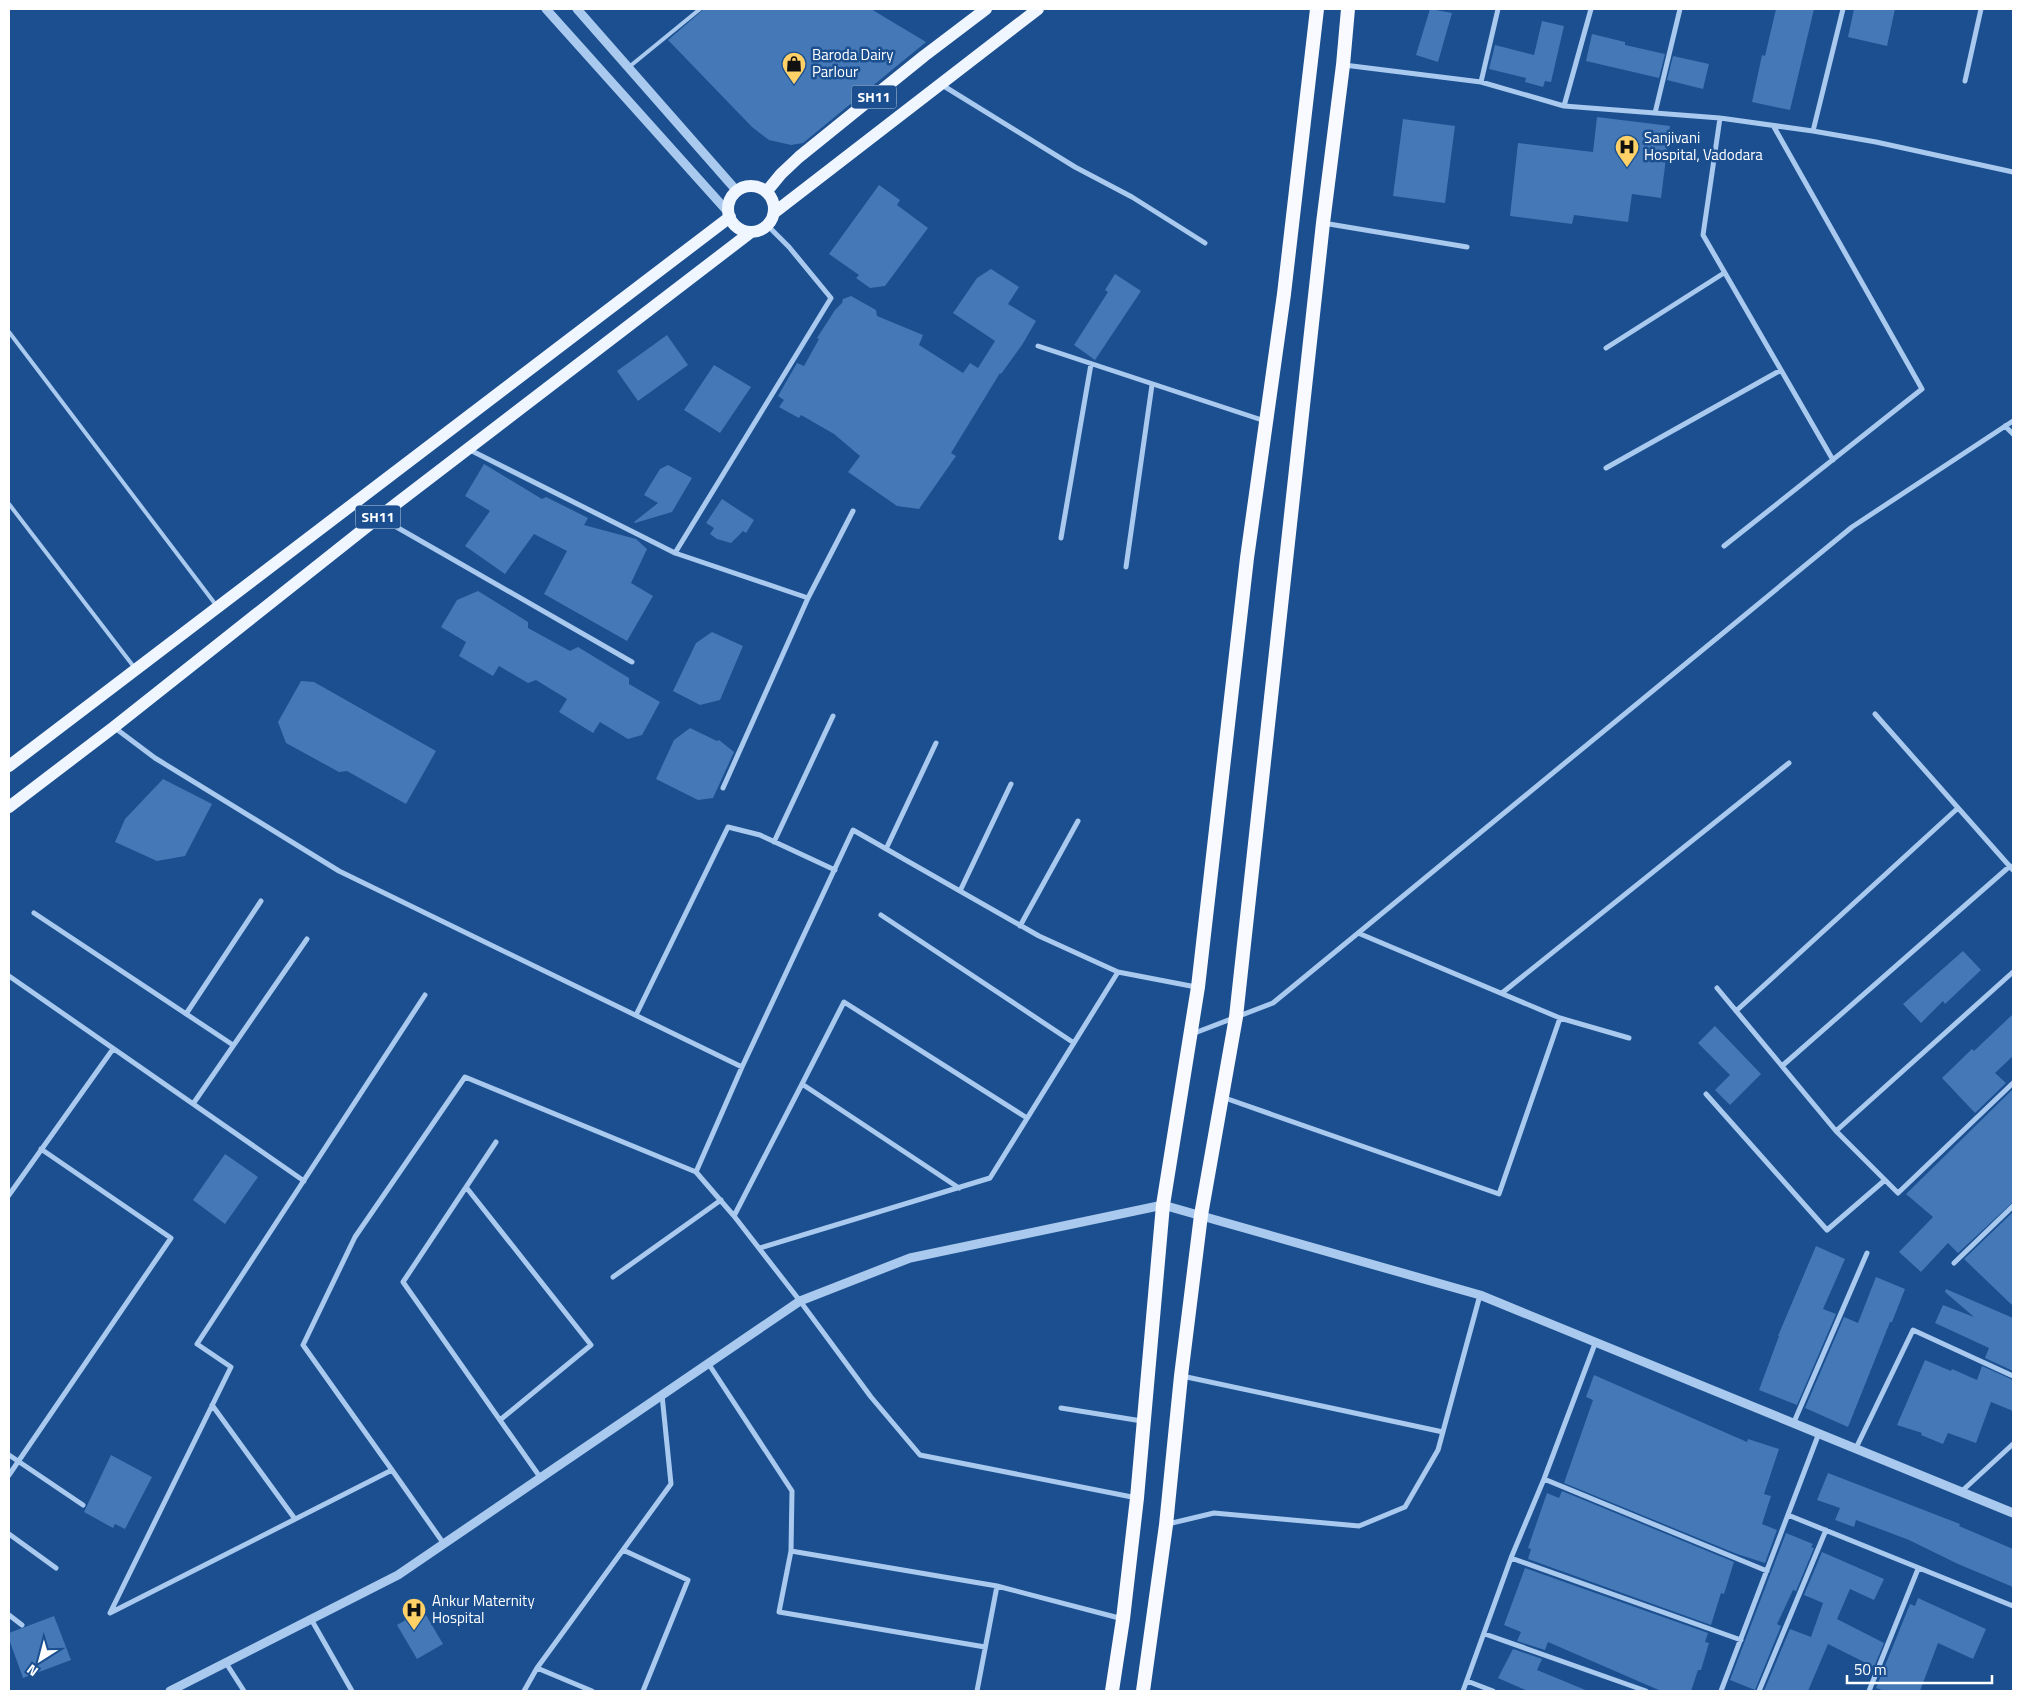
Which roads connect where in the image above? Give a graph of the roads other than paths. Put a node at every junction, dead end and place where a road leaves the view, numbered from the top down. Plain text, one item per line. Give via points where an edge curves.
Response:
1 (546, 9) edge
2 (577, 9) edge
3 (700, 9) edge
4 (986, 9) edge
5 (1038, 9) edge
6 (1317, 9) edge
7 (1348, 9) edge
8 (1498, 9) edge
9 (1591, 9) edge
10 (1680, 9) edge
11 (1843, 9) edge
12 (1981, 9) edge
13 (1343, 65) junction
14 (629, 67) junction
15 (1965, 81) dead end
16 (1481, 82) junction
17 (939, 83) junction
18 (1564, 106) junction
19 (1655, 113) junction
20 (1720, 118) junction
21 (1774, 127) junction
22 (1813, 131) junction
23 (2013, 172) edge
24 (736, 190) junction
25 (767, 192) junction
26 (775, 212) junction
27 (729, 215) junction
28 (1323, 223) junction
29 (768, 225) junction
30 (751, 232) junction
31 (1205, 243) dead end
32 (1467, 247) dead end
33 (1724, 272) junction
34 (9, 332) edge
35 (1038, 346) dead end
36 (1606, 348) dead end
37 (1091, 364) junction
38 (1781, 370) junction
39 (1152, 384) junction
40 (2013, 420) edge
41 (1266, 421) junction
42 (2005, 426) junction
43 (2013, 434) edge
44 (467, 448) junction
45 (1833, 460) junction
46 (1606, 468) dead end
47 (9, 504) edge
48 (853, 511) dead end
49 (379, 517) junction
50 (1061, 538) dead end
51 (1724, 546) dead end
52 (675, 553) junction
53 (1126, 567) dead end
54 (808, 598) junction
55 (217, 607) junction
56 (632, 662) dead end
57 (136, 669) junction
58 (1875, 714) dead end
59 (833, 716) dead end
60 (114, 728) junction
61 (936, 743) dead end
62 (1789, 763) dead end
63 (9, 766) edge
64 (1011, 784) dead end
65 (723, 788) dead end
66 (9, 808) edge
67 (1958, 808) junction
68 (1078, 821) dead end
69 (774, 842) junction
70 (886, 849) junction
71 (2011, 868) edge
72 (835, 870) junction
73 (960, 891) junction
74 (261, 901) dead end
75 (34, 913) dead end
76 (881, 915) dead end
77 (1020, 926) junction
78 (1358, 932) junction
79 (307, 939) dead end
80 (1118, 972) junction
81 (2013, 972) edge
82 (9, 976) edge
83 (1198, 987) junction
84 (1717, 988) dead end
85 (1502, 993) junction
86 (425, 995) dead end
87 (1736, 1011) junction
88 (186, 1014) junction
89 (636, 1015) junction
90 (1236, 1017) junction
91 (1560, 1018) junction
92 (1192, 1034) junction
93 (1629, 1038) dead end
94 (1074, 1043) junction
95 (233, 1045) junction
96 (113, 1049) junction
97 (1782, 1066) junction
98 (742, 1067) junction
99 (802, 1084) junction
100 (2013, 1084) edge
101 (1706, 1094) dead end
102 (1222, 1096) junction
103 (193, 1104) junction
104 (1027, 1118) junction
105 (1836, 1131) junction
106 (496, 1142) dead end
107 (41, 1149) junction
108 (696, 1172) junction
109 (1885, 1180) junction
110 (304, 1181) junction
111 (466, 1187) junction
112 (959, 1188) junction
113 (9, 1195) edge
114 (721, 1200) junction
115 (1163, 1204) junction
116 (2013, 1206) edge
117 (1201, 1215) junction
118 (734, 1216) junction
119 (760, 1248) junction
120 (1867, 1253) dead end
121 (1954, 1263) dead end
122 (613, 1277) dead end
123 (1480, 1295) junction
124 (800, 1301) junction
125 (1596, 1341) junction
126 (708, 1362) junction
127 (1181, 1376) junction
128 (2013, 1376) edge
129 (662, 1394) junction
130 (212, 1405) junction
131 (1061, 1408) dead end
132 (500, 1420) junction
133 (1144, 1421) junction
134 (1794, 1422) junction
135 (1443, 1432) junction
136 (1819, 1433) junction
137 (2013, 1444) edge
138 (1856, 1448) junction
139 (9, 1455) edge
140 (18, 1461) junction
141 (392, 1470) junction
142 (9, 1474) edge
143 (540, 1477) junction
144 (1544, 1479) junction
145 (1962, 1490) junction
146 (1138, 1498) junction
147 (83, 1505) dead end
148 (2013, 1512) edge
149 (1788, 1515) junction
150 (295, 1519) junction
151 (1166, 1525) junction
152 (1826, 1530) junction
153 (9, 1534) edge
154 (444, 1544) junction
155 (623, 1550) junction
156 (791, 1551) junction
157 (1511, 1558) junction
158 (56, 1568) dead end
159 (1918, 1569) junction
160 (1767, 1571) junction
161 (996, 1586) junction
162 (2013, 1606) edge
163 (9, 1615) edge
164 (312, 1619) junction
165 (1123, 1619) junction
166 (22, 1624) dead end
167 (1485, 1634) junction
168 (1740, 1640) junction
169 (985, 1647) junction
170 (226, 1663) junction
171 (537, 1668) junction
172 (1467, 1681) junction
173 (173, 1691) edge
174 (244, 1691) edge
175 (352, 1691) edge
176 (524, 1691) edge
177 (592, 1691) edge
178 (643, 1691) edge
179 (977, 1691) edge
180 (1112, 1691) edge
181 (1143, 1691) edge
182 (1463, 1691) edge
183 (1493, 1691) edge
184 (1646, 1691) edge
185 (1721, 1691) edge
186 (1759, 1691) edge
187 (1870, 1691) edge

1 - 27 street
2 - 14 street
3 - 14 lane
4 - 25 main road, SH11 via 799,157
5 - 17 main road
6 - 41 highway
7 - 13 highway
8 - 16 street
9 - 18 street
10 - 19 street
11 - 22 street
12 - 15 street
13 - 16 street
13 - 28 highway
14 - 24 street
16 - 18 street
17 - 26 main road
17 - 31 street via 1075,168 1132,197
18 - 19 street
19 - 20 street
20 - 21 street
20 - 33 street via 1703,235
21 - 22 street
21 - 45 street via 1922,389
22 - 23 street
24 - 25 main road via 755,186
24 - 27 main road via 730,200
25 - 26 main road via 772,197
26 - 29 main road
27 - 30 main road via 738,228
27 - 55 main road, SH11
28 - 32 street
28 - 90 highway
29 - 30 main road, SH11
29 - 52 street via 831,298
30 - 44 main road, SH11
33 - 36 street
33 - 38 street
34 - 55 lane
35 - 37 street
37 - 39 street
37 - 50 street
38 - 45 street
38 - 46 street
39 - 41 street
39 - 53 street
40 - 42 street
41 - 83 highway via 1247,558
42 - 43 street
42 - 78 street via 1852,527
44 - 49 main road, SH11
44 - 52 street
45 - 51 street
47 - 57 lane
48 - 54 street
49 - 56 street
49 - 60 main road, SH11
52 - 54 street
54 - 65 street
55 - 57 main road, SH11
57 - 63 main road, SH11
58 - 67 street
59 - 69 street
60 - 66 main road, SH11
60 - 89 street via 155,758 339,871
61 - 70 street
62 - 85 street
64 - 73 street
67 - 71 street
67 - 87 street
68 - 77 street
69 - 72 street
69 - 89 street via 760,834 728,827
70 - 72 street via 854,830
70 - 73 street
71 - 97 street
72 - 98 street
73 - 77 street
74 - 88 street
75 - 88 street
76 - 94 street
77 - 80 street
78 - 85 street
78 - 90 street via 1273,1003
79 - 95 street
80 - 83 street
80 - 94 street
81 - 105 street
82 - 96 street
83 - 92 highway
84 - 87 street
85 - 91 street
86 - 110 street
87 - 97 street
88 - 95 street
89 - 98 street
90 - 92 street
90 - 102 highway
91 - 93 street
91 - 102 street via 1499,1194
92 - 115 highway
94 - 104 street
95 - 103 street
96 - 103 street
96 - 107 street
97 - 105 street
98 - 108 street
99 - 104 street via 844,1002
99 - 112 street
99 - 118 street
100 - 109 street via 1898,1193
101 - 109 street via 1827,1230
102 - 117 highway
103 - 110 street
104 - 112 street via 990,1178
105 - 109 street
106 - 111 street
107 - 113 street
107 - 140 street via 171,1238
108 - 114 street
108 - 141 street via 464,1077 355,1237 303,1344
110 - 130 street via 197,1344 231,1367
111 - 132 street via 403,1282
111 - 132 street via 591,1345
112 - 119 street
114 - 118 street
114 - 122 street
115 - 117 street
115 - 124 street via 910,1258
115 - 133 highway
116 - 121 street
117 - 123 street
117 - 127 highway
118 - 119 street
119 - 124 street
120 - 134 street
123 - 125 street
123 - 135 street
124 - 126 street
124 - 146 street via 871,1397 920,1455
125 - 134 street
125 - 144 street
126 - 129 street
126 - 156 street via 792,1492
127 - 135 street
127 - 151 highway
128 - 138 street via 1913,1330
129 - 143 street
129 - 155 street via 671,1484
130 - 150 street
130 - 150 street via 110,1613
131 - 133 street
132 - 143 street
133 - 146 highway
134 - 136 street
135 - 151 street via 1438,1450 1405,1507 1359,1526 1214,1512
136 - 138 street
136 - 149 street
137 - 145 street
138 - 145 street
139 - 140 street
140 - 142 street
140 - 147 street
141 - 150 street
141 - 154 street
143 - 154 street
144 - 157 street
144 - 160 street
145 - 148 street
146 - 165 highway
149 - 152 street
149 - 160 street
151 - 181 highway
152 - 159 street
152 - 186 street
153 - 158 street
154 - 164 street via 398,1575
155 - 171 street
155 - 178 street via 688,1580
156 - 161 street
156 - 169 street via 779,1612
157 - 167 street
157 - 168 street
159 - 162 street
159 - 187 street
160 - 168 street
161 - 165 street
161 - 169 street
163 - 166 street
164 - 170 street
164 - 175 street
165 - 180 highway
167 - 172 street
167 - 184 street
168 - 185 street
169 - 179 street
170 - 173 street
170 - 174 street
171 - 176 street
171 - 177 street
172 - 182 street
172 - 183 street

